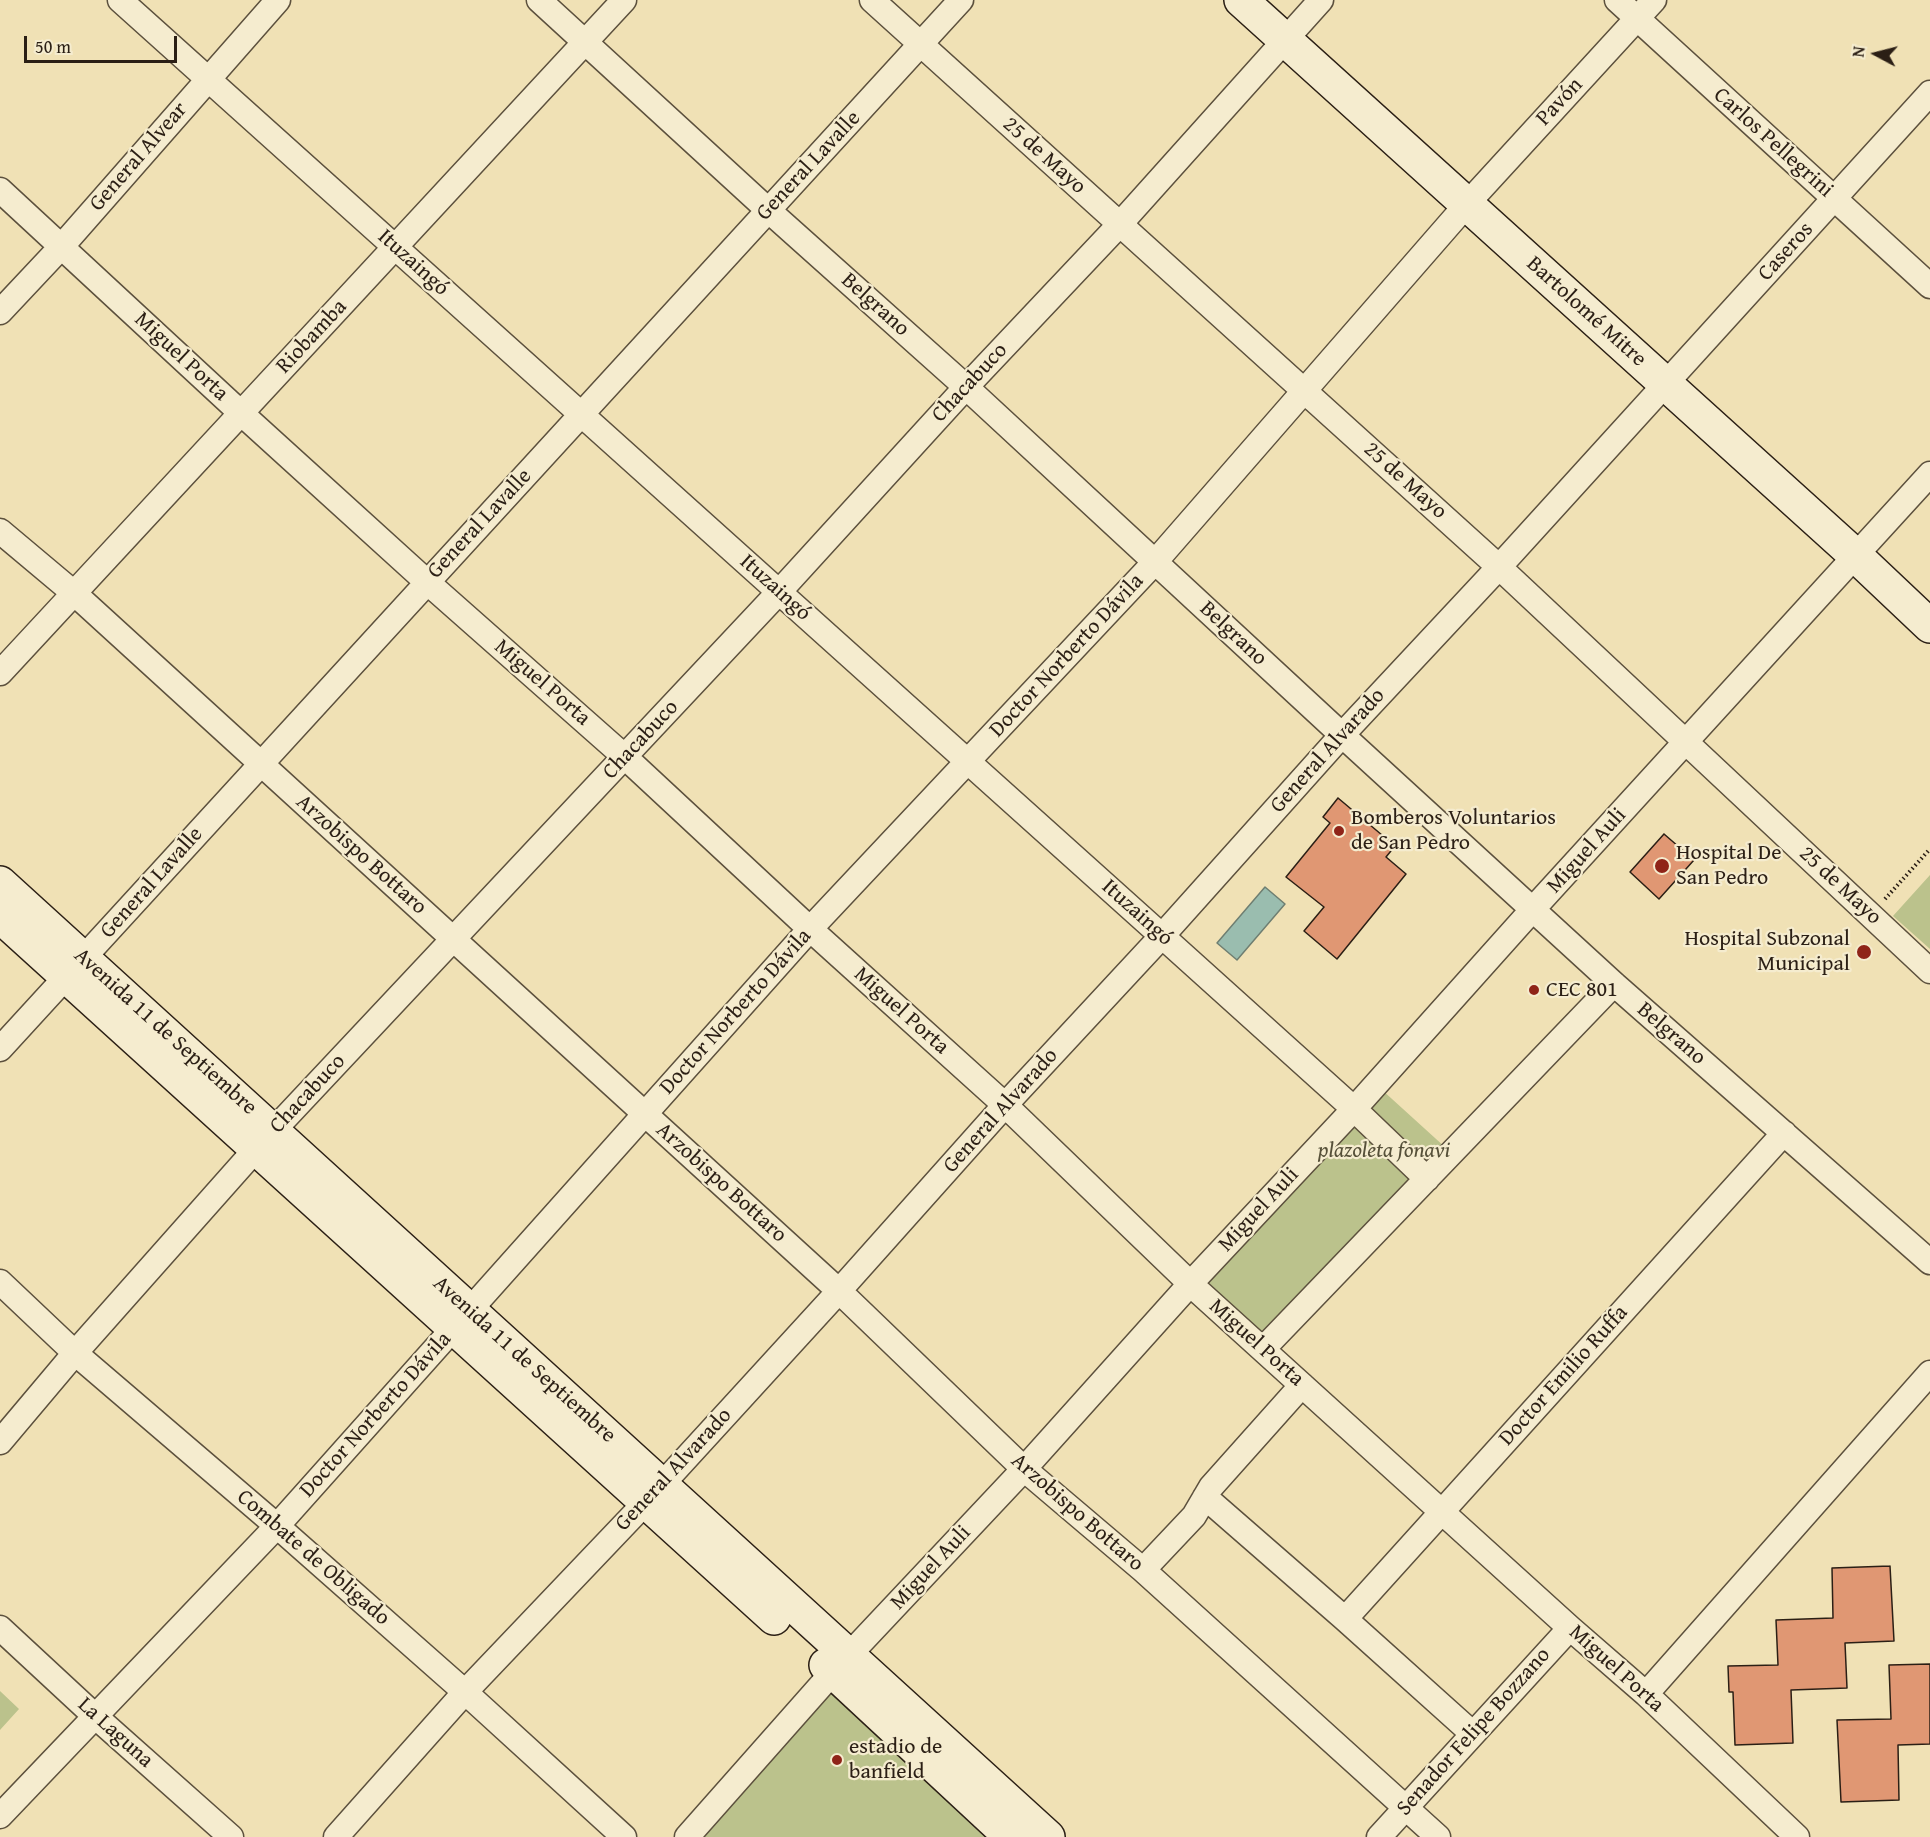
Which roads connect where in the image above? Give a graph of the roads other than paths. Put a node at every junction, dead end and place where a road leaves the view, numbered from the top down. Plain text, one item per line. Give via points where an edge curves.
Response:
1 (120, 0) edge
2 (278, 0) edge
3 (539, 0) edge
4 (624, 0) edge
5 (872, 0) edge
6 (961, 0) edge
7 (1241, 0) edge
8 (1321, 0) edge
9 (1617, 0) edge
10 (1654, 0) edge
11 (1637, 19) junction
12 (1285, 40) junction
13 (585, 41) junction
14 (921, 44) junction
15 (208, 78) junction
16 (1930, 93) edge
17 (0, 190) edge
18 (1834, 199) junction
19 (1467, 204) junction
20 (768, 210) junction
21 (1120, 224) junction
22 (62, 246) junction
23 (395, 247) junction
24 (1930, 286) edge
25 (0, 312) edge
26 (1666, 384) junction
27 (966, 387) junction
28 (1305, 391) junction
29 (242, 414) junction
30 (581, 414) junction
31 (1930, 474) edge
32 (0, 531) edge
33 (1856, 555) junction
34 (1155, 562) junction
35 (1499, 567) junction
36 (427, 582) junction
37 (779, 592) junction
38 (75, 594) junction
39 (1930, 626) edge
40 (0, 673) edge
41 (1342, 735) junction
42 (1687, 741) junction
43 (625, 757) junction
44 (969, 762) junction
45 (260, 764) junction
46 (0, 882) edge
47 (1533, 909) junction
48 (0, 916) edge
49 (810, 929) junction
50 (1162, 936) junction
51 (453, 939) junction
52 (76, 968) junction
53 (1930, 971) edge
54 (1614, 984) junction
55 (0, 1049) edge
56 (1005, 1105) junction
57 (1354, 1109) junction
58 (645, 1114) junction
59 (1784, 1133) junction
60 (265, 1140) junction
61 (1427, 1179) junction
62 (1926, 1251) edge
63 (0, 1282) edge
64 (1191, 1283) junction
65 (839, 1291) junction
66 (461, 1319) junction
67 (1263, 1350) junction
68 (75, 1353) junction
69 (1930, 1373) edge
70 (1302, 1385) junction
71 (0, 1442) edge
72 (1024, 1469) junction
73 (654, 1493) junction
74 (1205, 1497) junction
75 (1441, 1511) junction
76 (277, 1526) junction
77 (1143, 1570) junction
78 (1345, 1619) junction
79 (0, 1628) edge
80 (1570, 1628) junction
81 (840, 1663) junction
82 (465, 1692) junction
83 (1646, 1694) junction
84 (96, 1717) junction
85 (1473, 1734) junction
86 (1406, 1807) junction
87 (0, 1816) edge
88 (231, 1837) edge
89 (336, 1837) edge
90 (624, 1837) edge
91 (687, 1837) edge
92 (1011, 1837) edge
93 (1048, 1837) edge
94 (1379, 1837) edge
95 (1438, 1837) edge
96 (1797, 1837) edge

1 - 15 street, Ituzaingó
2 - 15 street, General Alvear
3 - 13 street, Belgrano
4 - 13 street, Riobamba
5 - 14 street, 25 de Mayo
6 - 14 street, General Lavalle
7 - 12 main road, Bartolomé Mitre
8 - 12 street, Chacabuco
9 - 11 street, Carlos Pellegrini
10 - 11 street, Pavón
11 - 18 street, Carlos Pellegrini
11 - 19 street, Pavón
12 - 19 main road, Bartolomé Mitre
12 - 21 street, Chacabuco
13 - 20 street, Belgrano
13 - 23 street, Riobamba
14 - 20 street, General Lavalle
14 - 21 street, 25 de Mayo
15 - 22 street, General Alvear
15 - 23 street, Ituzaingó
16 - 18 street, Caseros
17 - 22 street, Miguel Porta
18 - 24 street, Carlos Pellegrini
18 - 26 street, Caseros
19 - 26 main road, Bartolomé Mitre
19 - 28 street, Doctor Norberto Dávila
20 - 27 street, Belgrano
20 - 30 street, General Lavalle
21 - 27 street, Chacabuco
21 - 28 street, 25 de Mayo
22 - 25 street, General Alvear
22 - 29 street, Miguel Porta
23 - 29 street, Riobamba
23 - 30 street, Ituzaingó
26 - 33 main road, Bartolomé Mitre
26 - 35 street, General Alvarado
27 - 34 street, Belgrano
27 - 37 street, Chacabuco
28 - 34 street, Doctor Norberto Dávila
28 - 35 street, 25 de Mayo
29 - 36 street, Miguel Porta
29 - 38 street, Riobamba
30 - 36 street, General Lavalle
30 - 37 street, Ituzaingó
31 - 33 street, Miguel Auli
32 - 38 street, Arzobispo Bottaro
33 - 39 main road, Bartolomé Mitre
33 - 42 street, Miguel Auli
34 - 41 street, Belgrano
34 - 44 street, Doctor Norberto Dávila
35 - 41 street, General Alvarado
35 - 42 street, 25 de Mayo
36 - 43 street, Miguel Porta
36 - 45 street, General Lavalle
37 - 43 street, Chacabuco
37 - 44 street, Ituzaingó
38 - 40 street, Riobamba
38 - 45 street, Arzobispo Bottaro
41 - 47 street, Belgrano
41 - 50 street, General Alvarado
42 - 47 street, Miguel Auli
42 - 53 street, 25 de Mayo
43 - 49 street, Miguel Porta
43 - 51 street, Chacabuco
44 - 49 street, Doctor Norberto Dávila
44 - 50 street, Ituzaingó
45 - 51 street, Arzobispo Bottaro
45 - 52 street, General Lavalle
46 - 52 main road, Avenida 11 de Septiembre
47 - 54 street, Belgrano
47 - 57 street, Miguel Auli
48 - 52 main road, Avenida 11 de Septiembre
49 - 56 street, Miguel Porta
49 - 58 street, Doctor Norberto Dávila
50 - 56 street, General Alvarado
50 - 57 street, Ituzaingó
51 - 58 street, Arzobispo Bottaro
51 - 60 street, Chacabuco
52 - 55 street, General Lavalle
52 - 60 main road, Avenida 11 de Septiembre
54 - 59 street, Belgrano
54 - 61 street
56 - 64 street, Miguel Porta
56 - 65 street, General Alvarado
57 - 61 street, Ituzaingó
57 - 64 street, Miguel Auli
58 - 65 street, Arzobispo Bottaro
58 - 66 street, Doctor Norberto Dávila
59 - 62 street, Belgrano
59 - 75 street, Doctor Emilio Ruffa
60 - 66 main road, Avenida 11 de Septiembre
60 - 68 street, Chacabuco
61 - 67 street
63 - 68 street, Combate de Obligado
64 - 67 street, Miguel Porta
64 - 72 street, Miguel Auli
65 - 72 street, Arzobispo Bottaro
65 - 73 street, General Alvarado
66 - 73 main road, Avenida 11 de Septiembre
66 - 76 street, Doctor Norberto Dávila
67 - 70 street, Miguel Porta
68 - 71 street, Chacabuco
68 - 76 street, Combate de Obligado
69 - 83 street
70 - 74 street
70 - 75 street, Miguel Porta
72 - 77 street, Arzobispo Bottaro
72 - 81 street, Miguel Auli
73 - 81 main road, Avenida 11 de Septiembre
73 - 82 street, General Alvarado
74 - 77 street via 1194,1516
74 - 78 street
75 - 78 street, Doctor Emilio Ruffa
75 - 80 street, Miguel Porta
76 - 82 street, Combate de Obligado
76 - 84 street, Doctor Norberto Dávila
77 - 86 street, Arzobispo Bottaro
78 - 85 street
79 - 84 street, La Laguna
80 - 83 street, Miguel Porta
80 - 85 street, Senador Felipe Bozzano
81 - 91 street, Miguel Auli
81 - 92 main road, Avenida 11 de Septiembre
81 - 93 main road, Avenida 11 de Septiembre
82 - 89 street, General Alvarado
82 - 90 street, Combate de Obligado
83 - 96 street, Miguel Porta
84 - 87 street, Doctor Norberto Dávila
84 - 88 street, La Laguna
85 - 86 street, Senador Felipe Bozzano
86 - 94 street, Senador Felipe Bozzano
86 - 95 street, Arzobispo Bottaro

